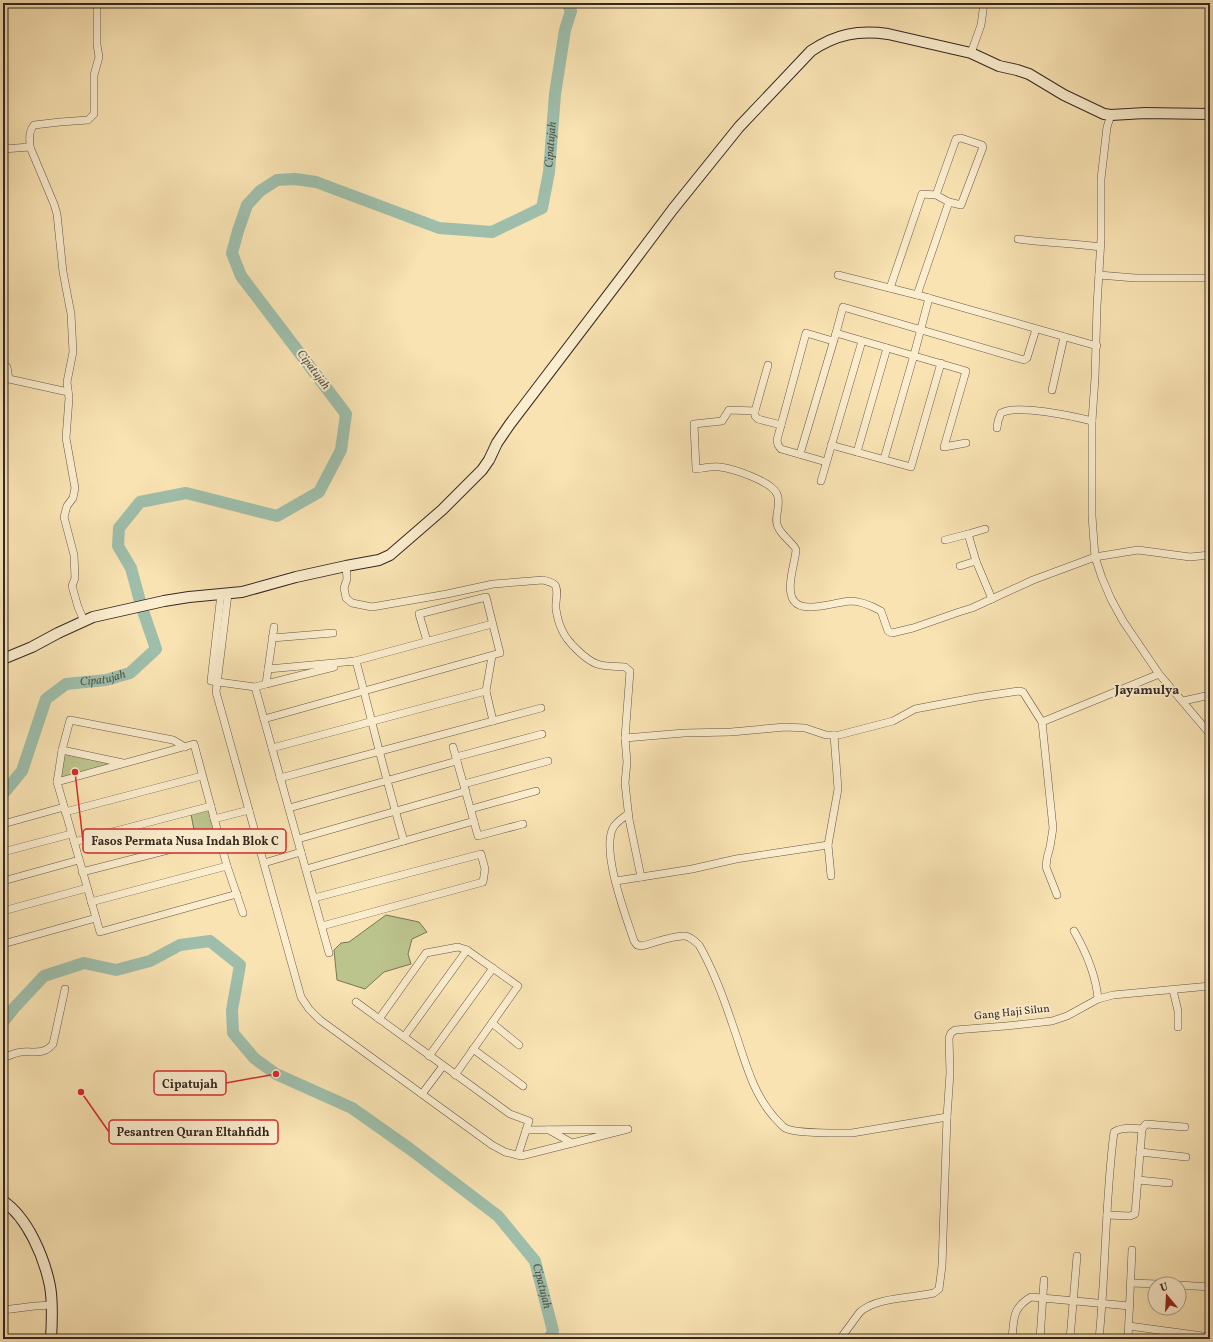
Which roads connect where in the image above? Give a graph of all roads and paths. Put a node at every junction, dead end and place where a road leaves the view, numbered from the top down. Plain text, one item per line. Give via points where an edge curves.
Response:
1 (97, 3) edge
2 (984, 3) edge
3 (971, 53) junction
4 (1210, 114) edge
5 (1110, 116) junction
6 (30, 147) junction
7 (3, 149) edge
8 (936, 195) junction
9 (950, 202) junction
10 (1018, 239) dead end
11 (1100, 247) junction
12 (838, 275) dead end
13 (1099, 275) junction
14 (1210, 278) edge
15 (890, 288) junction
16 (917, 295) junction
17 (928, 298) junction
18 (1036, 329) junction
19 (920, 330) junction
20 (836, 333) junction
21 (1064, 337) junction
22 (833, 340) junction
23 (862, 340) junction
24 (1097, 346) junction
25 (887, 348) junction
26 (914, 355) junction
27 (940, 363) junction
28 (768, 365) dead end
29 (3, 366) edge
30 (1052, 390) dead end
31 (68, 392) junction
32 (755, 411) junction
33 (1092, 421) junction
34 (781, 425) junction
35 (997, 428) dead end
36 (966, 443) dead end
37 (831, 445) junction
38 (858, 452) junction
39 (800, 454) junction
40 (884, 459) junction
41 (826, 462) junction
42 (821, 481) dead end
43 (985, 529) dead end
44 (968, 534) junction
45 (945, 540) dead end
46 (1210, 556) edge
47 (1095, 557) junction
48 (976, 561) junction
49 (346, 566) junction
50 (960, 566) dead end
51 (224, 594) junction
52 (992, 599) junction
53 (84, 621) junction
54 (492, 624) junction
55 (274, 627) dead end
56 (333, 633) dead end
57 (272, 638) junction
58 (427, 641) junction
59 (492, 656) junction
60 (3, 659) edge
61 (356, 661) junction
62 (268, 669) junction
63 (1159, 674) junction
64 (217, 682) junction
65 (266, 684) junction
66 (255, 687) junction
67 (364, 691) junction
68 (486, 691) junction
69 (1210, 695) edge
70 (1183, 700) junction
71 (541, 708) dead end
72 (264, 719) junction
73 (373, 721) junction
74 (493, 721) junction
75 (1042, 722) junction
76 (542, 734) dead end
77 (1210, 734) edge
78 (834, 735) junction
79 (625, 738) junction
80 (185, 747) junction
81 (453, 747) dead end
82 (272, 748) junction
83 (62, 750) junction
84 (378, 752) junction
85 (457, 759) junction
86 (548, 761) dead end
87 (125, 764) junction
88 (202, 776) junction
89 (280, 778) junction
90 (387, 781) junction
91 (57, 782) junction
92 (465, 788) junction
93 (536, 791) dead end
94 (211, 806) junction
95 (289, 808) junction
96 (64, 810) junction
97 (249, 810) junction
98 (471, 810) junction
99 (395, 812) junction
100 (628, 814) junction
101 (214, 819) junction
102 (474, 821) junction
103 (3, 824) edge
104 (524, 824) dead end
105 (71, 834) junction
106 (219, 838) junction
107 (298, 839) junction
108 (404, 841) junction
109 (74, 842) junction
110 (828, 845) junction
111 (3, 852) edge
112 (301, 852) junction
113 (79, 860) junction
114 (264, 862) junction
115 (227, 866) junction
116 (306, 869) junction
117 (82, 872) junction
118 (831, 876) dead end
119 (641, 877) junction
120 (3, 881) edge
121 (616, 881) junction
122 (87, 888) junction
123 (237, 894) junction
124 (1057, 895) dead end
125 (314, 898) junction
126 (91, 902) junction
127 (3, 911) edge
128 (243, 913) dead end
129 (96, 918) junction
130 (322, 926) junction
131 (1074, 931) dead end
132 (3, 944) edge
133 (467, 950) junction
134 (329, 953) dead end
135 (493, 968) junction
136 (1210, 986) edge
137 (65, 989) dead end
138 (1173, 990) junction
139 (1098, 999) junction
140 (356, 1002) dead end
141 (379, 1019) junction
142 (492, 1023) junction
143 (1178, 1027) dead end
144 (404, 1037) junction
145 (519, 1045) dead end
146 (473, 1049) junction
147 (429, 1056) junction
148 (3, 1058) edge
149 (443, 1066) junction
150 (455, 1075) junction
151 (524, 1086) dead end
152 (422, 1094) junction
153 (947, 1117) junction
154 (1185, 1126) dead end
155 (1142, 1129) junction
156 (526, 1130) junction
157 (548, 1130) junction
158 (572, 1143) junction
159 (1140, 1152) junction
160 (518, 1155) junction
161 (1186, 1157) dead end
162 (1138, 1180) junction
163 (1169, 1183) dead end
164 (3, 1201) edge
165 (1107, 1215) junction
166 (1132, 1250) dead end
167 (1077, 1256) dead end
168 (1044, 1280) dead end
169 (1131, 1282) junction
170 (1147, 1283) edge
171 (1187, 1286) edge
172 (1210, 1287) edge
173 (1044, 1298) junction
174 (1074, 1300) junction
175 (1103, 1303) junction
176 (51, 1305) junction
177 (1130, 1306) junction
178 (3, 1310) edge
179 (1129, 1326) junction
180 (1157, 1330) junction
181 (1185, 1337) edge
182 (1210, 1337) edge
183 (51, 1339) edge
184 (840, 1339) edge
185 (1012, 1339) edge
186 (1040, 1339) edge
187 (1070, 1339) edge
188 (1100, 1339) edge
189 (1128, 1339) edge
190 (1157, 1339) edge

1 - 6 street via 99,57 94,75 94,114 88,120 34,125 29,136
2 - 3 street via 981,25
3 - 5 street via 999,66 1028,74
3 - 49 street via 888,34 862,32 835,38 811,51 739,127 673,209 510,424 482,470 442,510 390,555 379,560
4 - 5 street
5 - 11 street via 1101,171
6 - 7 street
6 - 31 street via 54,204 59,227 74,352 67,382
8 - 9 street
8 - 9 street via 956,139 961,138 982,145 961,205
8 - 15 street via 922,194
9 - 16 street
10 - 11 street
11 - 13 street
12 - 15 street
13 - 14 street via 1135,278
13 - 24 street
15 - 16 street
16 - 17 street
17 - 18 street
17 - 19 street
18 - 19 street via 1027,358 1024,360
18 - 21 street
19 - 20 street via 843,308
19 - 26 street
20 - 22 street
20 - 23 street
21 - 24 street
21 - 30 street
22 - 34 street via 806,333
22 - 39 street
23 - 25 street
23 - 37 street
24 - 33 street
25 - 26 street
25 - 38 street
26 - 27 street
26 - 40 street
27 - 36 street via 966,371 944,447
27 - 40 street via 911,467
28 - 32 street
29 - 31 street via 7,367 8,379
31 - 53 street via 66,438 75,488 64,517 74,555 72,586
32 - 34 street via 758,419
32 - 52 street via 729,410 722,421 694,424 696,469 719,467 732,470 750,476 777,493 777,525 796,549 792,567 791,594 794,602 817,607 850,601 870,604 881,611 888,631 892,633 972,608
33 - 35 street via 1040,411 1011,411 1000,413
33 - 47 street via 1092,516
34 - 39 street via 778,445
37 - 38 street
37 - 41 street
38 - 40 street
39 - 41 street
41 - 42 street
43 - 44 street
44 - 45 street
44 - 48 street
46 - 47 street via 1190,557 1138,550
47 - 52 street via 1033,580
47 - 63 street via 1111,599 1123,621
48 - 50 street
48 - 52 street
49 - 51 street via 257,589
49 - 79 street via 346,598 352,603 372,607 493,584 544,580 552,583 556,588 556,608 562,632 578,651 596,663 625,667 630,671
51 - 53 street via 164,601
51 - 64 street
53 - 60 street
54 - 58 street
54 - 58 street via 486,597 419,614
54 - 59 street via 500,653
55 - 57 street
56 - 57 street
57 - 62 street
58 - 61 street
59 - 67 street
59 - 68 street
61 - 62 street
61 - 65 street
61 - 67 street
62 - 65 street
63 - 70 street
63 - 75 street
64 - 66 street
64 - 97 street via 216,692
65 - 66 street
66 - 72 street
67 - 72 street
67 - 73 street
68 - 73 street
68 - 74 street
69 - 70 street
70 - 77 street
71 - 74 street
72 - 82 street
73 - 82 street
73 - 84 street
74 - 84 street
75 - 78 street via 1026,695 1019,691 915,709 893,721
75 - 124 street via 1053,828 1046,867
76 - 85 street
78 - 79 street via 805,728 785,727
78 - 110 street via 838,789
79 - 100 street
80 - 83 street via 173,740 70,720
80 - 87 street
80 - 88 street via 194,744
81 - 85 street
82 - 89 street
83 - 87 street
83 - 91 street
84 - 89 street
84 - 90 street
85 - 90 street
85 - 92 street
86 - 92 street
87 - 91 street
88 - 94 street
88 - 96 street
89 - 95 street
90 - 95 street
90 - 99 street
91 - 96 street
92 - 98 street
92 - 99 street
93 - 98 street
94 - 101 street
94 - 109 street
95 - 107 street
96 - 103 street
96 - 105 street
97 - 101 street
97 - 114 street
98 - 102 street
99 - 107 street
99 - 108 street
100 - 119 street
100 - 121 street via 613,828 610,836 610,852
101 - 106 street
102 - 104 street via 478,836
102 - 108 street
105 - 109 street
105 - 111 street
106 - 115 street
106 - 117 street
107 - 112 street
108 - 116 street
109 - 113 street
110 - 118 street
110 - 119 street
112 - 114 street
112 - 116 street
113 - 117 street
113 - 120 street
114 - 152 street via 301,996 309,1009 320,1020
115 - 123 street
115 - 126 street
116 - 125 street
117 - 122 street
119 - 121 street
121 - 153 street via 637,945 642,946 678,936 686,936 699,944 713,972 757,1093 768,1110 786,1128 809,1132 852,1133
122 - 126 street
122 - 127 street
123 - 128 street
123 - 129 street via 100,932
125 - 130 street
125 - 130 street via 481,854 486,869 483,882
126 - 129 street
129 - 132 street
130 - 134 street
131 - 139 street via 1094,975
133 - 135 street
133 - 141 street via 458,947 426,953
133 - 144 street
135 - 142 street via 518,986
135 - 147 street
136 - 138 street, Gang Haji Silun
137 - 148 street via 53,1044 49,1049 42,1052 20,1052
138 - 139 street, Gang Haji Silun via 1113,995
138 - 143 street via 1178,1011
139 - 153 street, Gang Haji Silun via 1052,1021 955,1030 951,1033
140 - 141 street
141 - 144 street
142 - 145 street
142 - 146 street
144 - 147 street
146 - 150 street
146 - 151 street
147 - 149 street
149 - 150 street
149 - 152 street
150 - 156 street via 510,1114 529,1121
152 - 160 street via 492,1146
153 - 184 street via 940,1287 931,1294 889,1300 869,1307 860,1312
154 - 155 street via 1146,1124
155 - 159 street
155 - 165 street via 1126,1128 1114,1132
156 - 157 street
156 - 160 street
157 - 158 street
157 - 158 street via 628,1129
158 - 160 street
159 - 161 street
159 - 162 street
162 - 163 street
162 - 165 street via 1135,1215
164 - 176 street via 17,1213 32,1235 50,1286
165 - 175 street
166 - 169 street
167 - 174 street
168 - 173 street
169 - 170 street
169 - 177 street
171 - 172 street
173 - 174 street
173 - 185 street via 1032,1297 1016,1311
173 - 186 street
174 - 175 street
174 - 187 street
175 - 177 street
175 - 188 street
176 - 178 street
176 - 183 street
177 - 179 street
179 - 180 street
179 - 189 street
180 - 181 street
180 - 190 street
181 - 182 street

